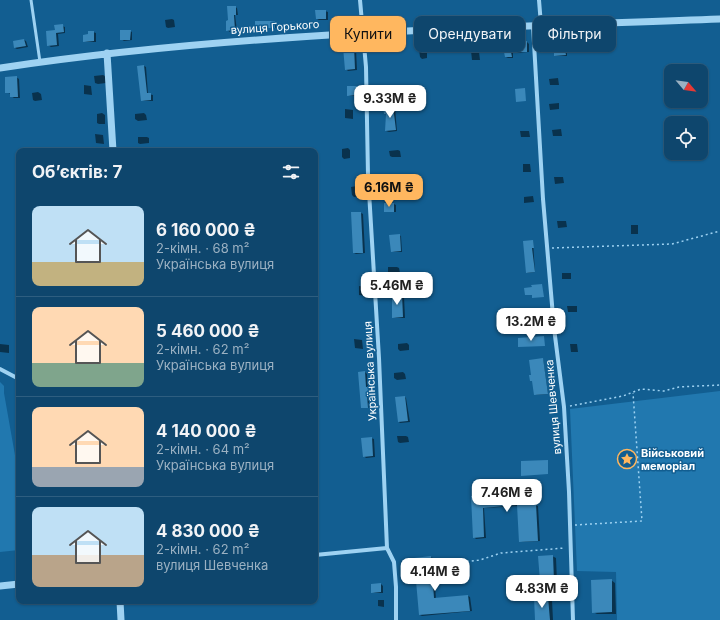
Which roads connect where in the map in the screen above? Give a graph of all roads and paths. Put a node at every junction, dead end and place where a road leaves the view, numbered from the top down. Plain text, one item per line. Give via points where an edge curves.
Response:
1 (31, 0) edge
2 (360, 0) edge
3 (539, 0) edge
4 (362, 16) edge
5 (540, 16) edge
6 (720, 19) edge
7 (616, 22) edge
8 (533, 26) edge
9 (406, 30) edge
10 (330, 34) edge
11 (365, 52) edge
12 (535, 52) edge
13 (107, 53) junction
14 (40, 62) junction
15 (0, 68) edge
16 (113, 148) edge
17 (720, 231) edge
18 (547, 248) junction
19 (0, 369) edge
20 (16, 377) edge
21 (720, 385) edge
22 (633, 393) junction
23 (564, 407) junction
24 (570, 525) junction
25 (387, 548) junction
26 (571, 548) junction
27 (318, 555) edge
28 (437, 565) dead end
29 (16, 584) edge
30 (0, 586) edge
31 (120, 604) edge
32 (121, 620) edge
33 (396, 620) edge
34 (573, 620) edge

1 - 14 lane
2 - 4 street, Українська вулиця
3 - 5 street
6 - 7 street, вулиця Горького
8 - 9 street, вулиця Горького
10 - 13 street, вулиця Горького
11 - 25 street, Українська вулиця via 368,175
12 - 18 street, вулиця Шевченка
13 - 14 street, вулиця Горького
13 - 16 street
14 - 15 street, вулиця Горького
17 - 18 path via 672,244
18 - 23 street, вулиця Шевченка
19 - 20 street
21 - 22 path via 680,387 664,391 641,390
22 - 23 path
22 - 24 path via 642,521
23 - 24 street, вулиця Шевченка
24 - 26 street, вулиця Шевченка
25 - 27 street
25 - 33 street, Українська вулиця via 394,562
26 - 28 path via 501,553 480,560
26 - 34 street, вулиця Шевченка
29 - 30 street
31 - 32 street

